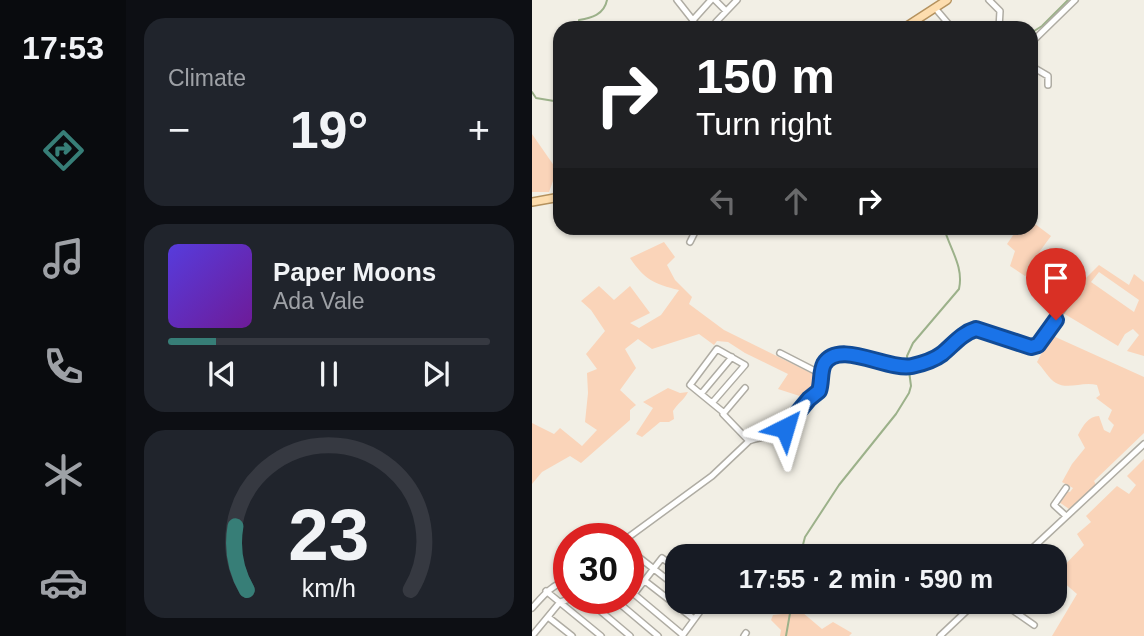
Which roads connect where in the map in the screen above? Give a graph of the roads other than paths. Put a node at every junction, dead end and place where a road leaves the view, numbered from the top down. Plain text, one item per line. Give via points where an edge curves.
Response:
1 (713, 0) edge
2 (737, 0) edge
3 (947, 0) edge
4 (989, 0) edge
5 (1075, 0) edge
6 (682, 2) edge
7 (934, 8) junction
8 (726, 12) junction
9 (693, 20) joint
10 (717, 21) edge
11 (914, 21) edge
12 (946, 21) edge
13 (999, 21) edge
14 (1038, 36) edge
15 (1038, 70) edge
16 (1048, 85) dead end
17 (553, 198) edge
18 (532, 201) edge
19 (694, 235) edge
20 (690, 242) dead end
21 (1069, 300) dead end
22 (780, 353) dead end
23 (732, 357) junction
24 (821, 374) junction
25 (745, 388) dead end
26 (701, 394) junction
27 (712, 403) junction
28 (723, 412) junction
29 (749, 441) junction
30 (1144, 444) edge
31 (1066, 488) dead end
32 (1066, 516) junction
33 (644, 526) edge
34 (1037, 544) edge
35 (644, 560) edge
36 (665, 560) edge
37 (655, 568) junction
38 (665, 577) edge
39 (645, 581) joint
40 (553, 587) edge
41 (546, 592) junction
42 (553, 597) edge
43 (644, 602) edge
44 (532, 608) edge
45 (553, 611) edge
46 (574, 614) edge
47 (604, 614) edge
48 (632, 614) edge
49 (698, 614) edge
50 (963, 614) edge
51 (1018, 614) edge
52 (548, 617) junction
53 (694, 619) junction
54 (1034, 625) dead end
55 (534, 633) edge
56 (683, 635) edge
57 (543, 636) edge
58 (572, 636) edge
59 (601, 636) edge
60 (630, 636) edge
61 (659, 636) edge
62 (940, 636) edge

1 - 8 street
1 - 9 street
2 - 8 street
3 - 7 main road
4 - 13 street via 1000,11
5 - 14 street
6 - 9 street
7 - 11 main road
7 - 12 street
8 - 10 street
15 - 16 street via 1048,76
17 - 18 main road
19 - 20 street
21 - 24 street via 1038,345 1031,347 976,329 934,359 910,367 852,354 827,361
22 - 24 street
23 - 26 street
23 - 26 street via 717,349 690,385
23 - 27 street via 745,365
24 - 29 street via 819,391 785,428
25 - 28 street
26 - 27 street
27 - 28 street
28 - 29 street
29 - 33 street via 712,476
30 - 32 street
31 - 32 street via 1055,505
32 - 34 street
35 - 37 street
36 - 37 street
37 - 38 street
37 - 39 street
39 - 53 street
40 - 41 street
41 - 42 street
41 - 44 street
43 - 56 street
45 - 52 street
46 - 59 street
47 - 60 street
48 - 61 street
49 - 53 street
50 - 62 street
51 - 54 street
52 - 55 street
52 - 58 street
53 - 56 street
55 - 57 street

